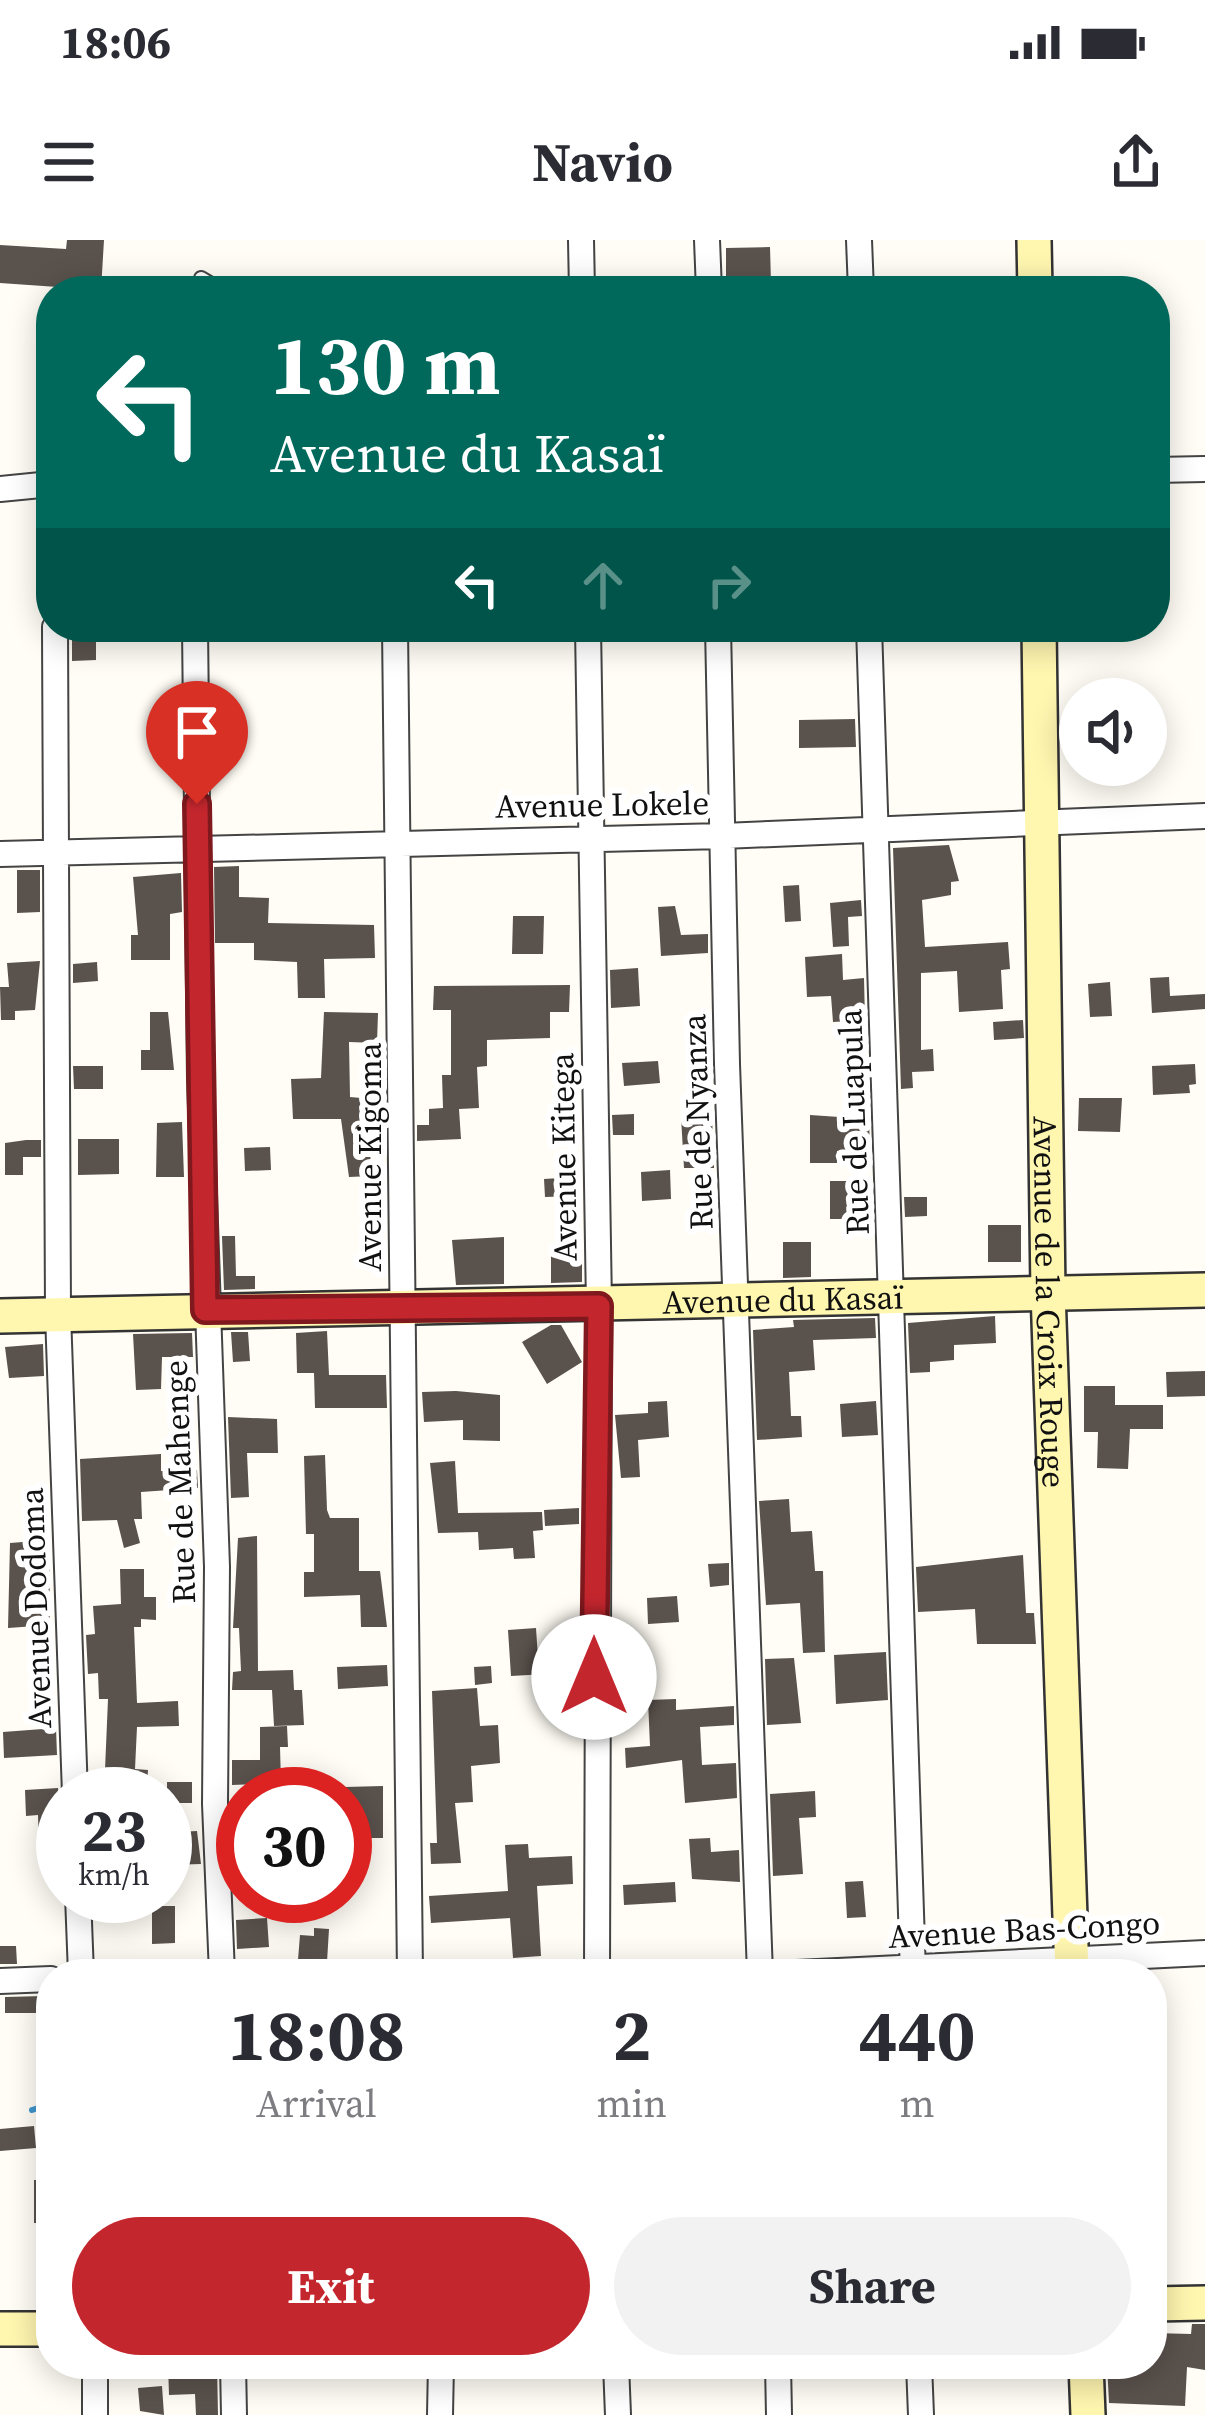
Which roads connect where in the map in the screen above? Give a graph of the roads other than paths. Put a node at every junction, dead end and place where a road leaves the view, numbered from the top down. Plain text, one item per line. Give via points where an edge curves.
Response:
1 (581, 240) edge
2 (707, 240) edge
3 (860, 240) edge
4 (1034, 240) edge
5 (582, 276) edge
6 (708, 276) edge
7 (861, 276) edge
8 (1035, 276) edge
9 (1205, 469) edge
10 (1170, 470) edge
11 (36, 485) edge
12 (0, 489) edge
13 (55, 642) edge
14 (196, 642) edge
15 (395, 642) edge
16 (588, 642) edge
17 (718, 642) edge
18 (869, 642) edge
19 (1039, 642) edge
20 (1205, 816) edge
21 (1042, 821) junction
22 (875, 828) junction
23 (723, 836) junction
24 (590, 839) junction
25 (400, 840) junction
26 (197, 848) junction
27 (54, 852) junction
28 (0, 854) edge
29 (1205, 1290) edge
30 (1048, 1292) junction
31 (892, 1297) junction
32 (737, 1301) junction
33 (599, 1306) junction
34 (205, 1310) junction
35 (403, 1310) junction
36 (58, 1314) junction
37 (0, 1316) edge
38 (74, 1767) edge
39 (79, 1923) edge
40 (1205, 1953) edge
41 (80, 1959) edge
42 (221, 1959) edge
43 (410, 1959) edge
44 (597, 1959) edge
45 (759, 1959) edge
46 (914, 1959) edge
47 (1072, 1959) edge
48 (1144, 1959) edge
49 (36, 1980) edge
50 (0, 1981) edge
51 (1205, 2303) edge
52 (1167, 2304) edge
53 (0, 2329) edge
54 (36, 2329) edge
55 (95, 2379) edge
56 (233, 2379) edge
57 (441, 2379) edge
58 (617, 2379) edge
59 (778, 2379) edge
60 (920, 2379) edge
61 (1087, 2379) edge
62 (94, 2415) edge
63 (234, 2415) edge
64 (440, 2415) edge
65 (618, 2415) edge
66 (779, 2415) edge
67 (921, 2415) edge
68 (1088, 2415) edge

1 - 5 street
2 - 6 street
3 - 7 street
4 - 8 street
9 - 10 street
11 - 12 street
13 - 27 street, Avenue Dodoma
14 - 26 street, Rue de Mahenge
15 - 25 street, Avenue Kigoma
16 - 24 street, Avenue Kitega
17 - 23 street, Rue de Nyanza
18 - 22 street, Rue de Luapula
19 - 21 street, Avenue de la Croix Rouge
20 - 21 street, Avenue Lokele
21 - 22 street, Avenue Lokele
21 - 30 street, Avenue de la Croix Rouge
22 - 23 street, Avenue Lokele
22 - 31 street, Rue de Luapula
23 - 24 street, Avenue Lokele
23 - 32 street, Rue de Nyanza
24 - 25 street, Avenue Lokele
24 - 33 street, Avenue Kitega
25 - 26 street, Avenue Lokele
25 - 35 street, Avenue Kigoma
26 - 27 street, Avenue Lokele
26 - 34 street, Rue de Mahenge
27 - 28 street, Avenue Lokele
27 - 36 street, Avenue Dodoma
29 - 30 street, Avenue du Kasaï
30 - 31 street, Avenue du Kasaï
30 - 47 street, Avenue de la Croix Rouge
31 - 32 street, Avenue du Kasaï
31 - 46 street, Rue de Luapula
32 - 33 street, Avenue du Kasaï
32 - 45 street, Rue de Nyanza
33 - 35 street, Avenue du Kasaï
33 - 44 street, Avenue Kitega
34 - 35 street, Avenue du Kasaï
34 - 36 street, Avenue du Kasaï
34 - 42 street, Rue de Mahenge
35 - 43 street, Avenue Kigoma
36 - 37 street, Avenue du Kasaï
36 - 38 street, Avenue Dodoma
39 - 41 street
40 - 48 street, Avenue Bas-Congo
49 - 50 street
51 - 52 street
53 - 54 street
55 - 62 street
56 - 63 street
57 - 64 street
58 - 65 street
59 - 66 street
60 - 67 street
61 - 68 street

